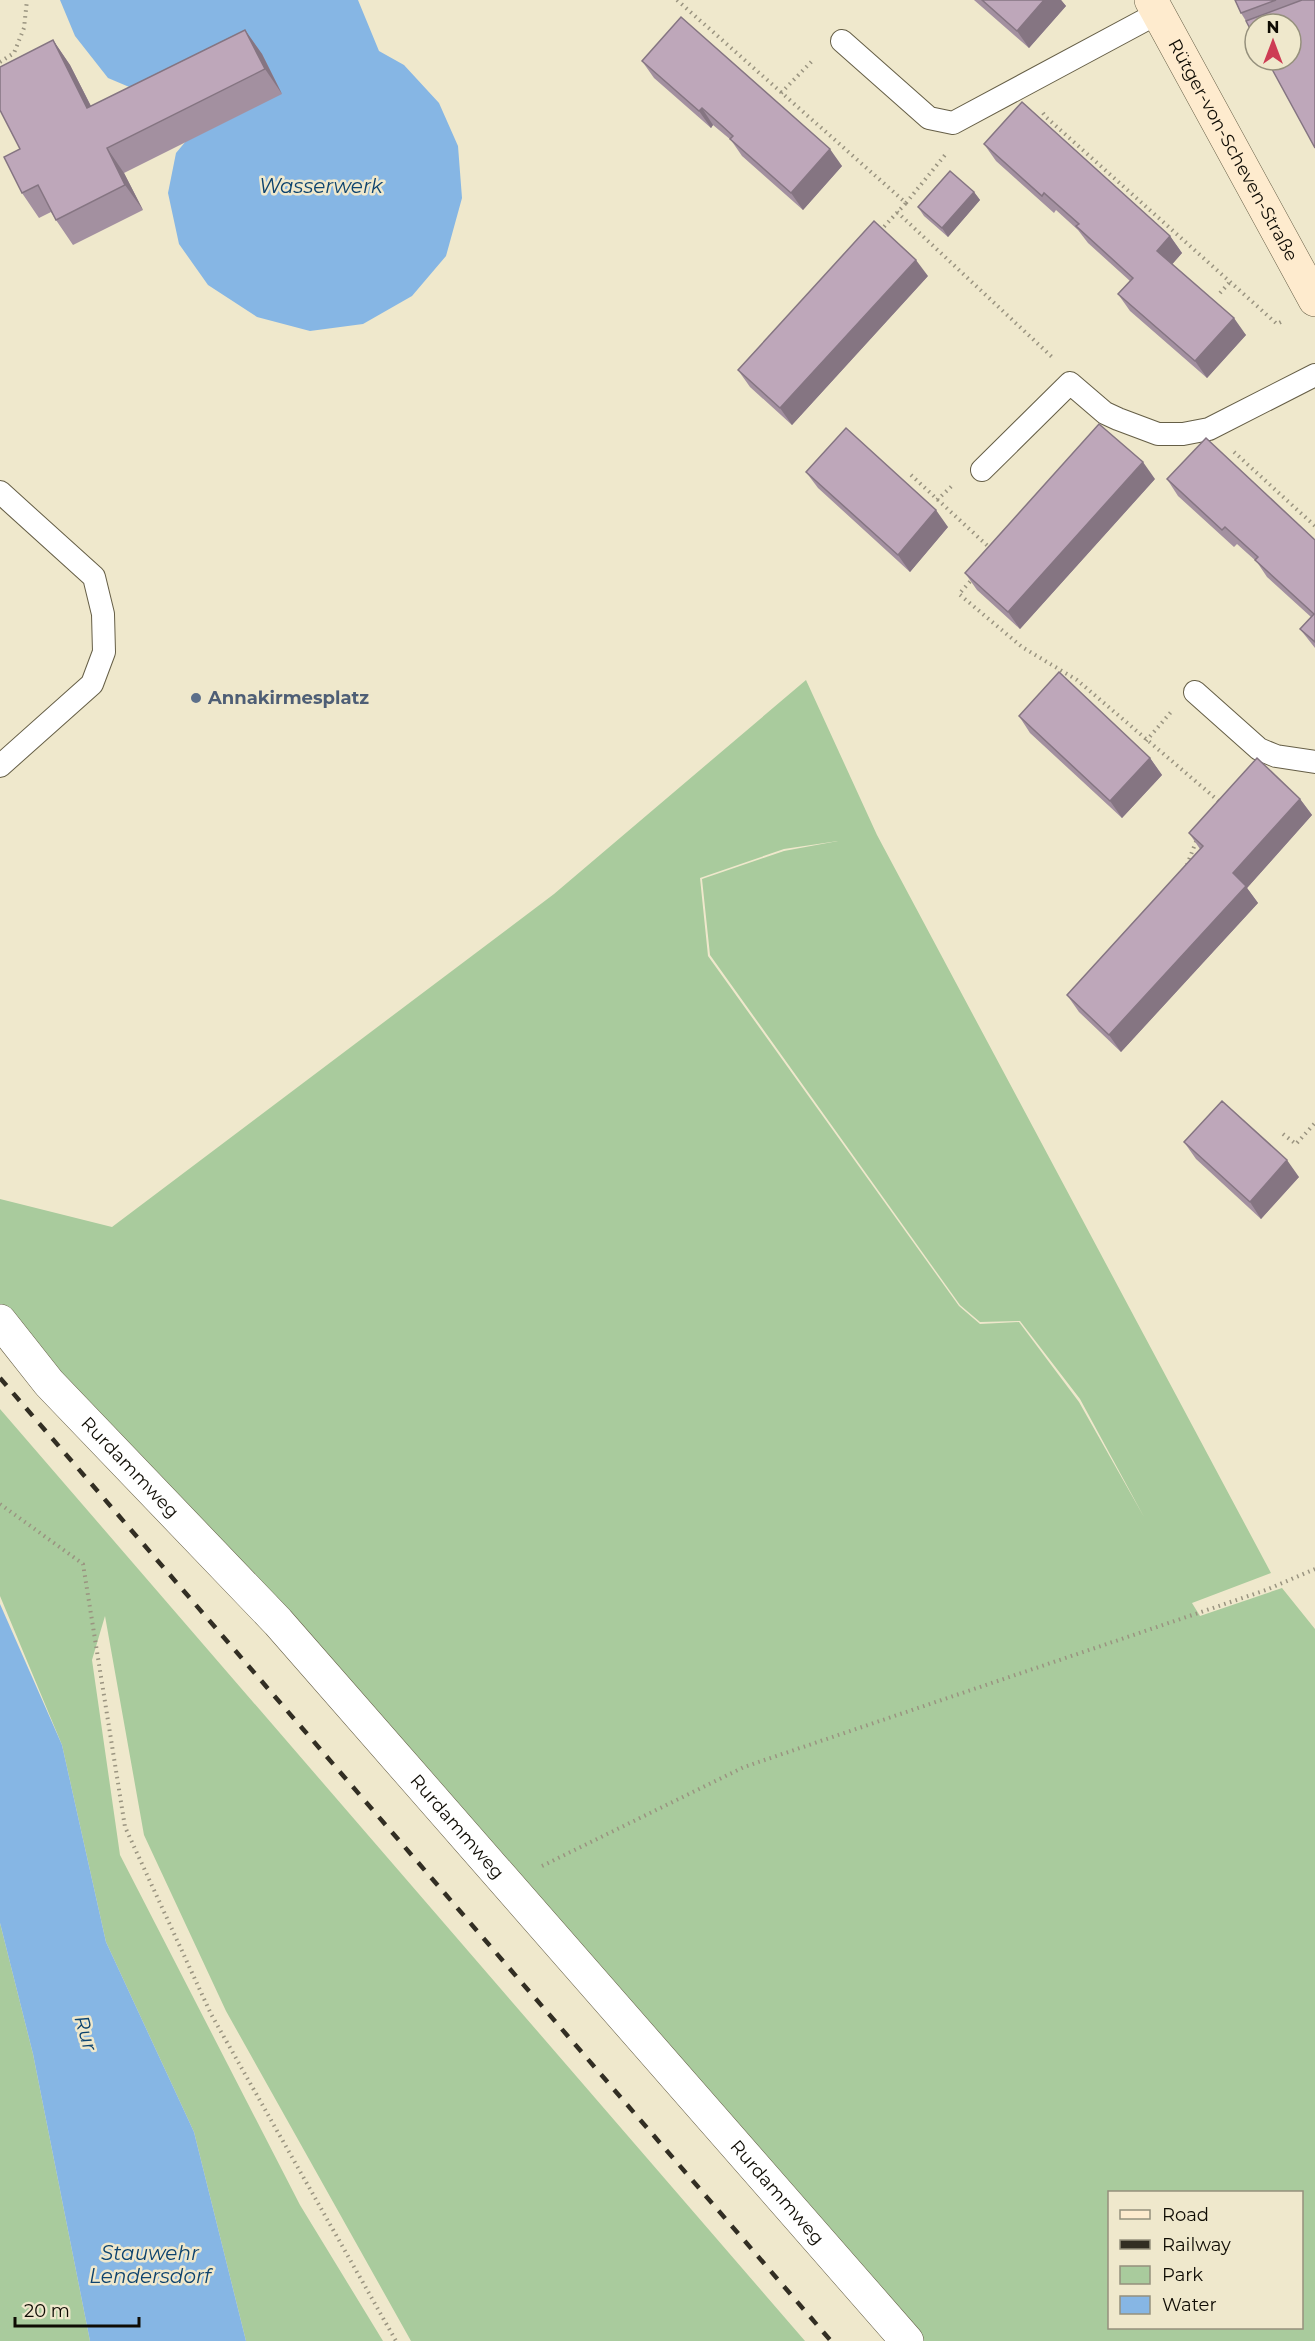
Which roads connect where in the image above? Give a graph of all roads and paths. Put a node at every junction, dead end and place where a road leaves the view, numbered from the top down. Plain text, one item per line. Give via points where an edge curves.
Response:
1 (27, 0) edge
2 (677, 0) edge
3 (1154, 7) edge
4 (842, 41) joint
5 (0, 62) edge
6 (1026, 83) junction
7 (782, 93) junction
8 (953, 123) junction
9 (906, 203) junction
10 (897, 212) junction
11 (874, 238) edge
12 (1229, 283) junction
13 (1220, 293) dead end
14 (1315, 300) edge
15 (1287, 320) dead end
16 (1315, 375) edge
17 (1070, 383) junction
18 (1209, 429) junction
19 (982, 470) dead end
20 (911, 475) dead end
21 (0, 492) edge
22 (1315, 526) edge
23 (996, 554) edge
24 (981, 570) edge
25 (1195, 692) dead end
26 (1315, 762) edge
27 (0, 766) edge
28 (1224, 806) edge
29 (1202, 833) edge
30 (1184, 874) edge
31 (1315, 1123) edge
32 (1283, 1134) dead end
33 (0, 1321) edge
34 (0, 1504) edge
35 (1315, 1569) edge
36 (520, 1902) junction
37 (396, 2341) edge
38 (907, 2341) edge

1 - 5 path via 24,28 14,53
2 - 7 path
3 - 6 lane
3 - 14 street, Rütger-von-Scheven-Straße
4 - 7 path via 831,42
4 - 8 lane via 928,118
6 - 8 lane
6 - 12 path via 1046,117
7 - 9 path
8 - 9 path via 952,146
9 - 10 path
10 - 11 path
10 - 17 path via 1060,364
12 - 13 path
12 - 15 path via 1277,324
16 - 18 lane
17 - 18 lane via 1105,413 1158,434
17 - 19 lane
18 - 22 path
20 - 23 path
21 - 27 lane via 94,577 103,614 104,652 92,684
24 - 28 path via 959,594 1022,647 1077,680
25 - 26 lane via 1259,749
29 - 30 path via 1194,842
31 - 32 path via 1296,1144
33 - 36 street, Rurdammweg via 49,1383 278,1622
34 - 37 path via 83,1564 125,1827 211,2014
35 - 36 path via 1254,1594 744,1767 539,1867
36 - 38 street, Rurdammweg

